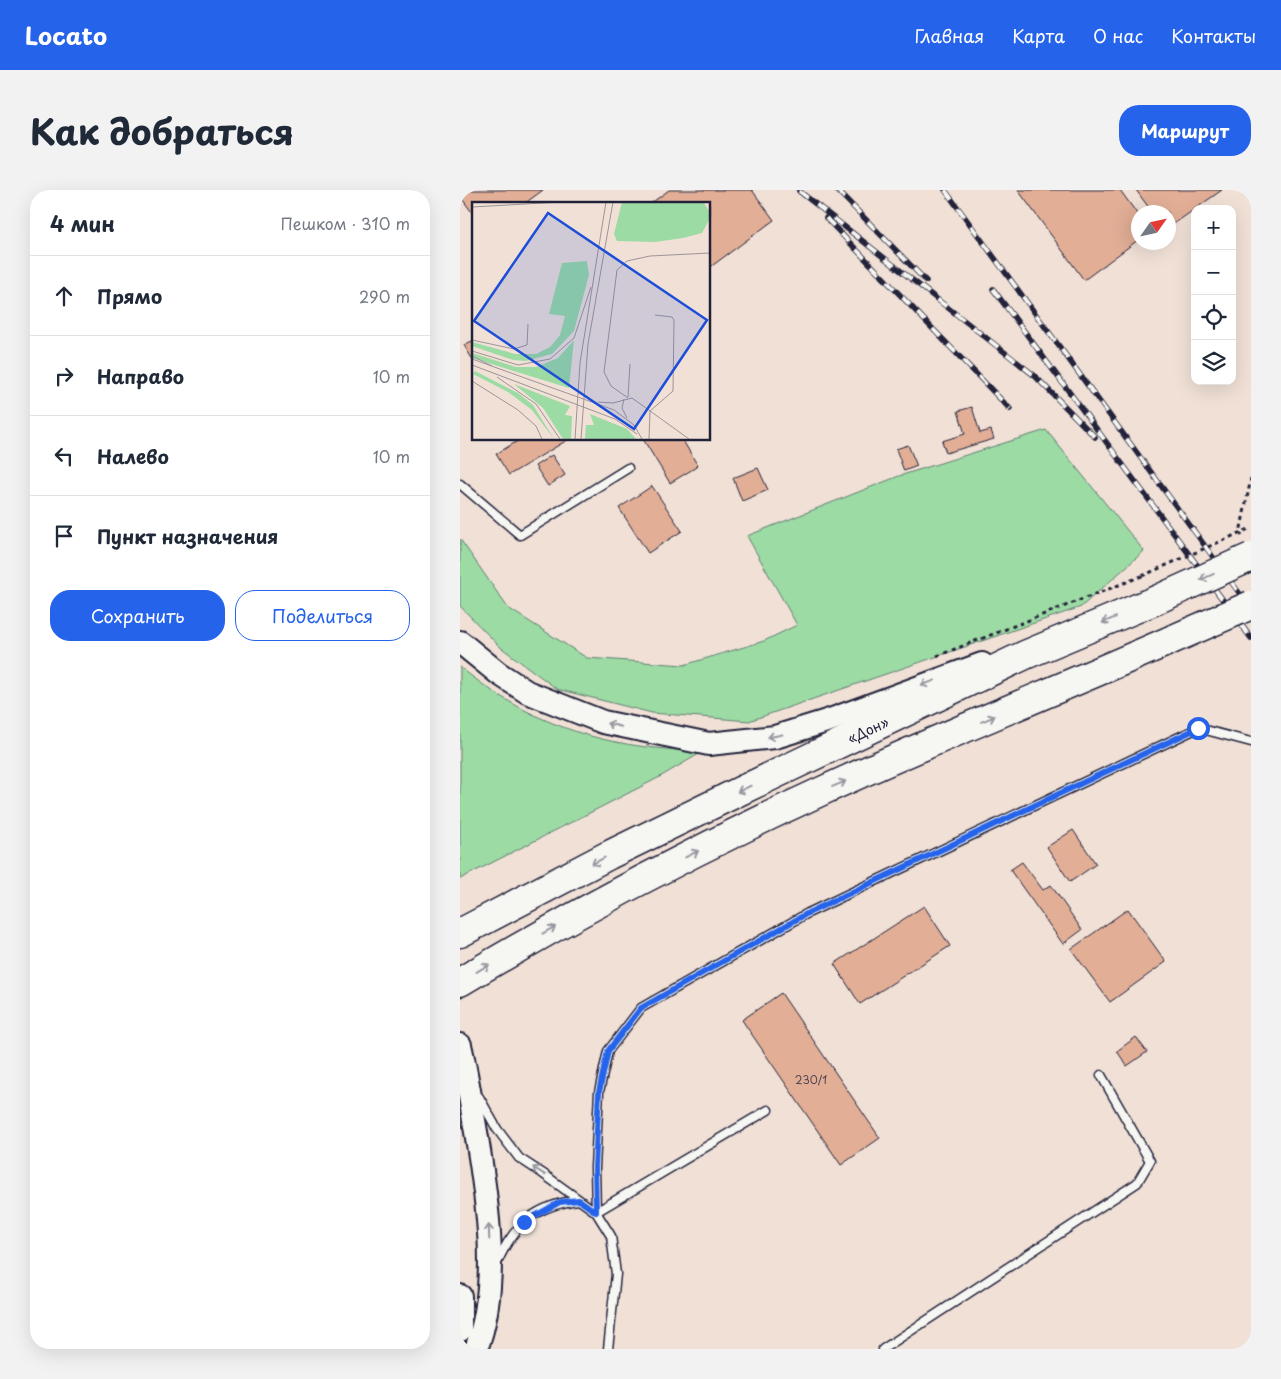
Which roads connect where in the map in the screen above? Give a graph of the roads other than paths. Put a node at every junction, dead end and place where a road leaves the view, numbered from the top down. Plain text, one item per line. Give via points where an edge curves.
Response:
1 (628, 468) dead end
2 (460, 484) edge
3 (1247, 549) edge
4 (1251, 605) edge
5 (460, 642) edge
6 (1025, 655) junction
7 (1251, 742) edge
8 (460, 933) edge
9 (460, 982) edge
10 (462, 1054) edge
11 (1101, 1075) dead end
12 (768, 1110) dead end
13 (579, 1200) junction
14 (596, 1212) junction
15 (489, 1281) junction
16 (460, 1296) edge
17 (460, 1330) edge
18 (476, 1349) edge
19 (608, 1349) edge
20 (883, 1349) edge

1 - 2 lane via 520,534
3 -> 6 highway, «Дон», bridge via 1154,601
9 -> 4 highway, bridge via 639,881 815,794
6 -> 5 main road via 986,662 775,737 709,744 603,722 527,692
6 -> 8 highway, «Дон» via 740,791
7 - 14 lane via 1198,728 808,913 641,1008 608,1051 599,1092
13 -> 10 lane via 519,1158 507,1144 480,1101
15 -> 10 main road via 485,1186
11 - 20 lane via 1150,1161 1137,1183
12 - 14 lane
13 - 14 lane
13 - 15 lane via 560,1202 524,1222 507,1240
14 - 19 lane via 611,1236 616,1274
15 - 18 main road
16 - 17 main road

